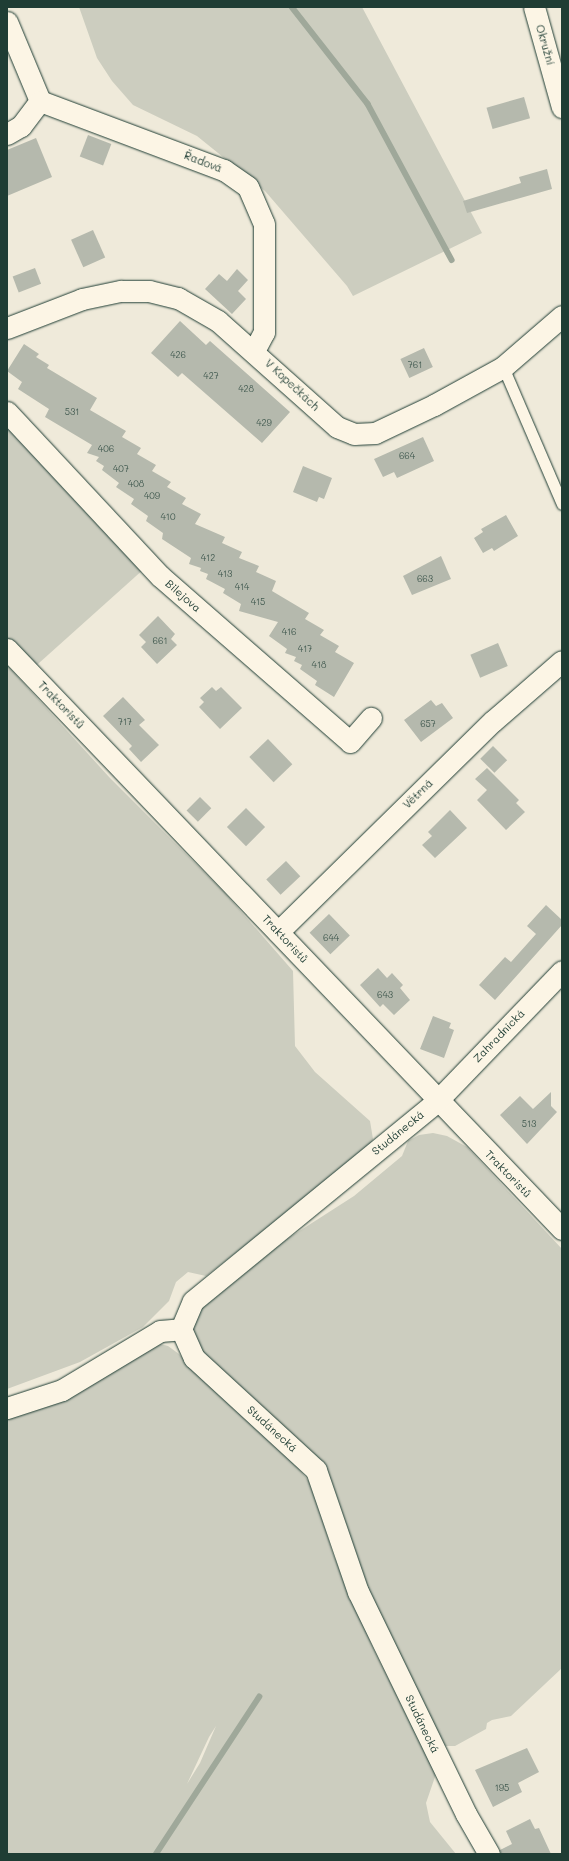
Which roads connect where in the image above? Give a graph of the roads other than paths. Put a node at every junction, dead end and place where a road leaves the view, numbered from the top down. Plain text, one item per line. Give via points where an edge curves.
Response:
1 (534, 7) edge
2 (7, 22) edge
3 (40, 101) junction
4 (562, 107) edge
5 (7, 134) edge
6 (562, 316) edge
7 (7, 328) edge
8 (254, 351) junction
9 (503, 367) junction
10 (7, 412) edge
11 (562, 504) edge
12 (7, 649) edge
13 (562, 661) edge
14 (371, 718) dead end
15 (278, 932) junction
16 (562, 971) edge
17 (437, 1101) junction
18 (562, 1229) edge
19 (182, 1330) junction
20 (7, 1408) edge
21 (489, 1854) edge

1 - 4 street, Okružní
2 - 3 street
3 - 5 street via 21,126
3 - 8 street, Řadová via 224,170 248,187 264,224 264,332
6 - 9 street, V Kopečkách
7 - 8 street, V Kopečkách via 82,299 121,291 149,291 178,298 199,308
8 - 9 street, V Kopečkách via 337,427 354,434 375,433 434,405
9 - 11 lane
10 - 14 street, Bilejova via 160,576 350,742
12 - 15 street, Traktoristů
13 - 15 street, Větrná via 493,721
15 - 17 street, Traktoristů
16 - 17 street, Zahradnická
17 - 18 street, Traktoristů
17 - 19 street, Studánecká via 193,1301
19 - 20 street via 160,1330 62,1390
19 - 21 street, Studánecká via 194,1358 316,1470 358,1592 466,1814

